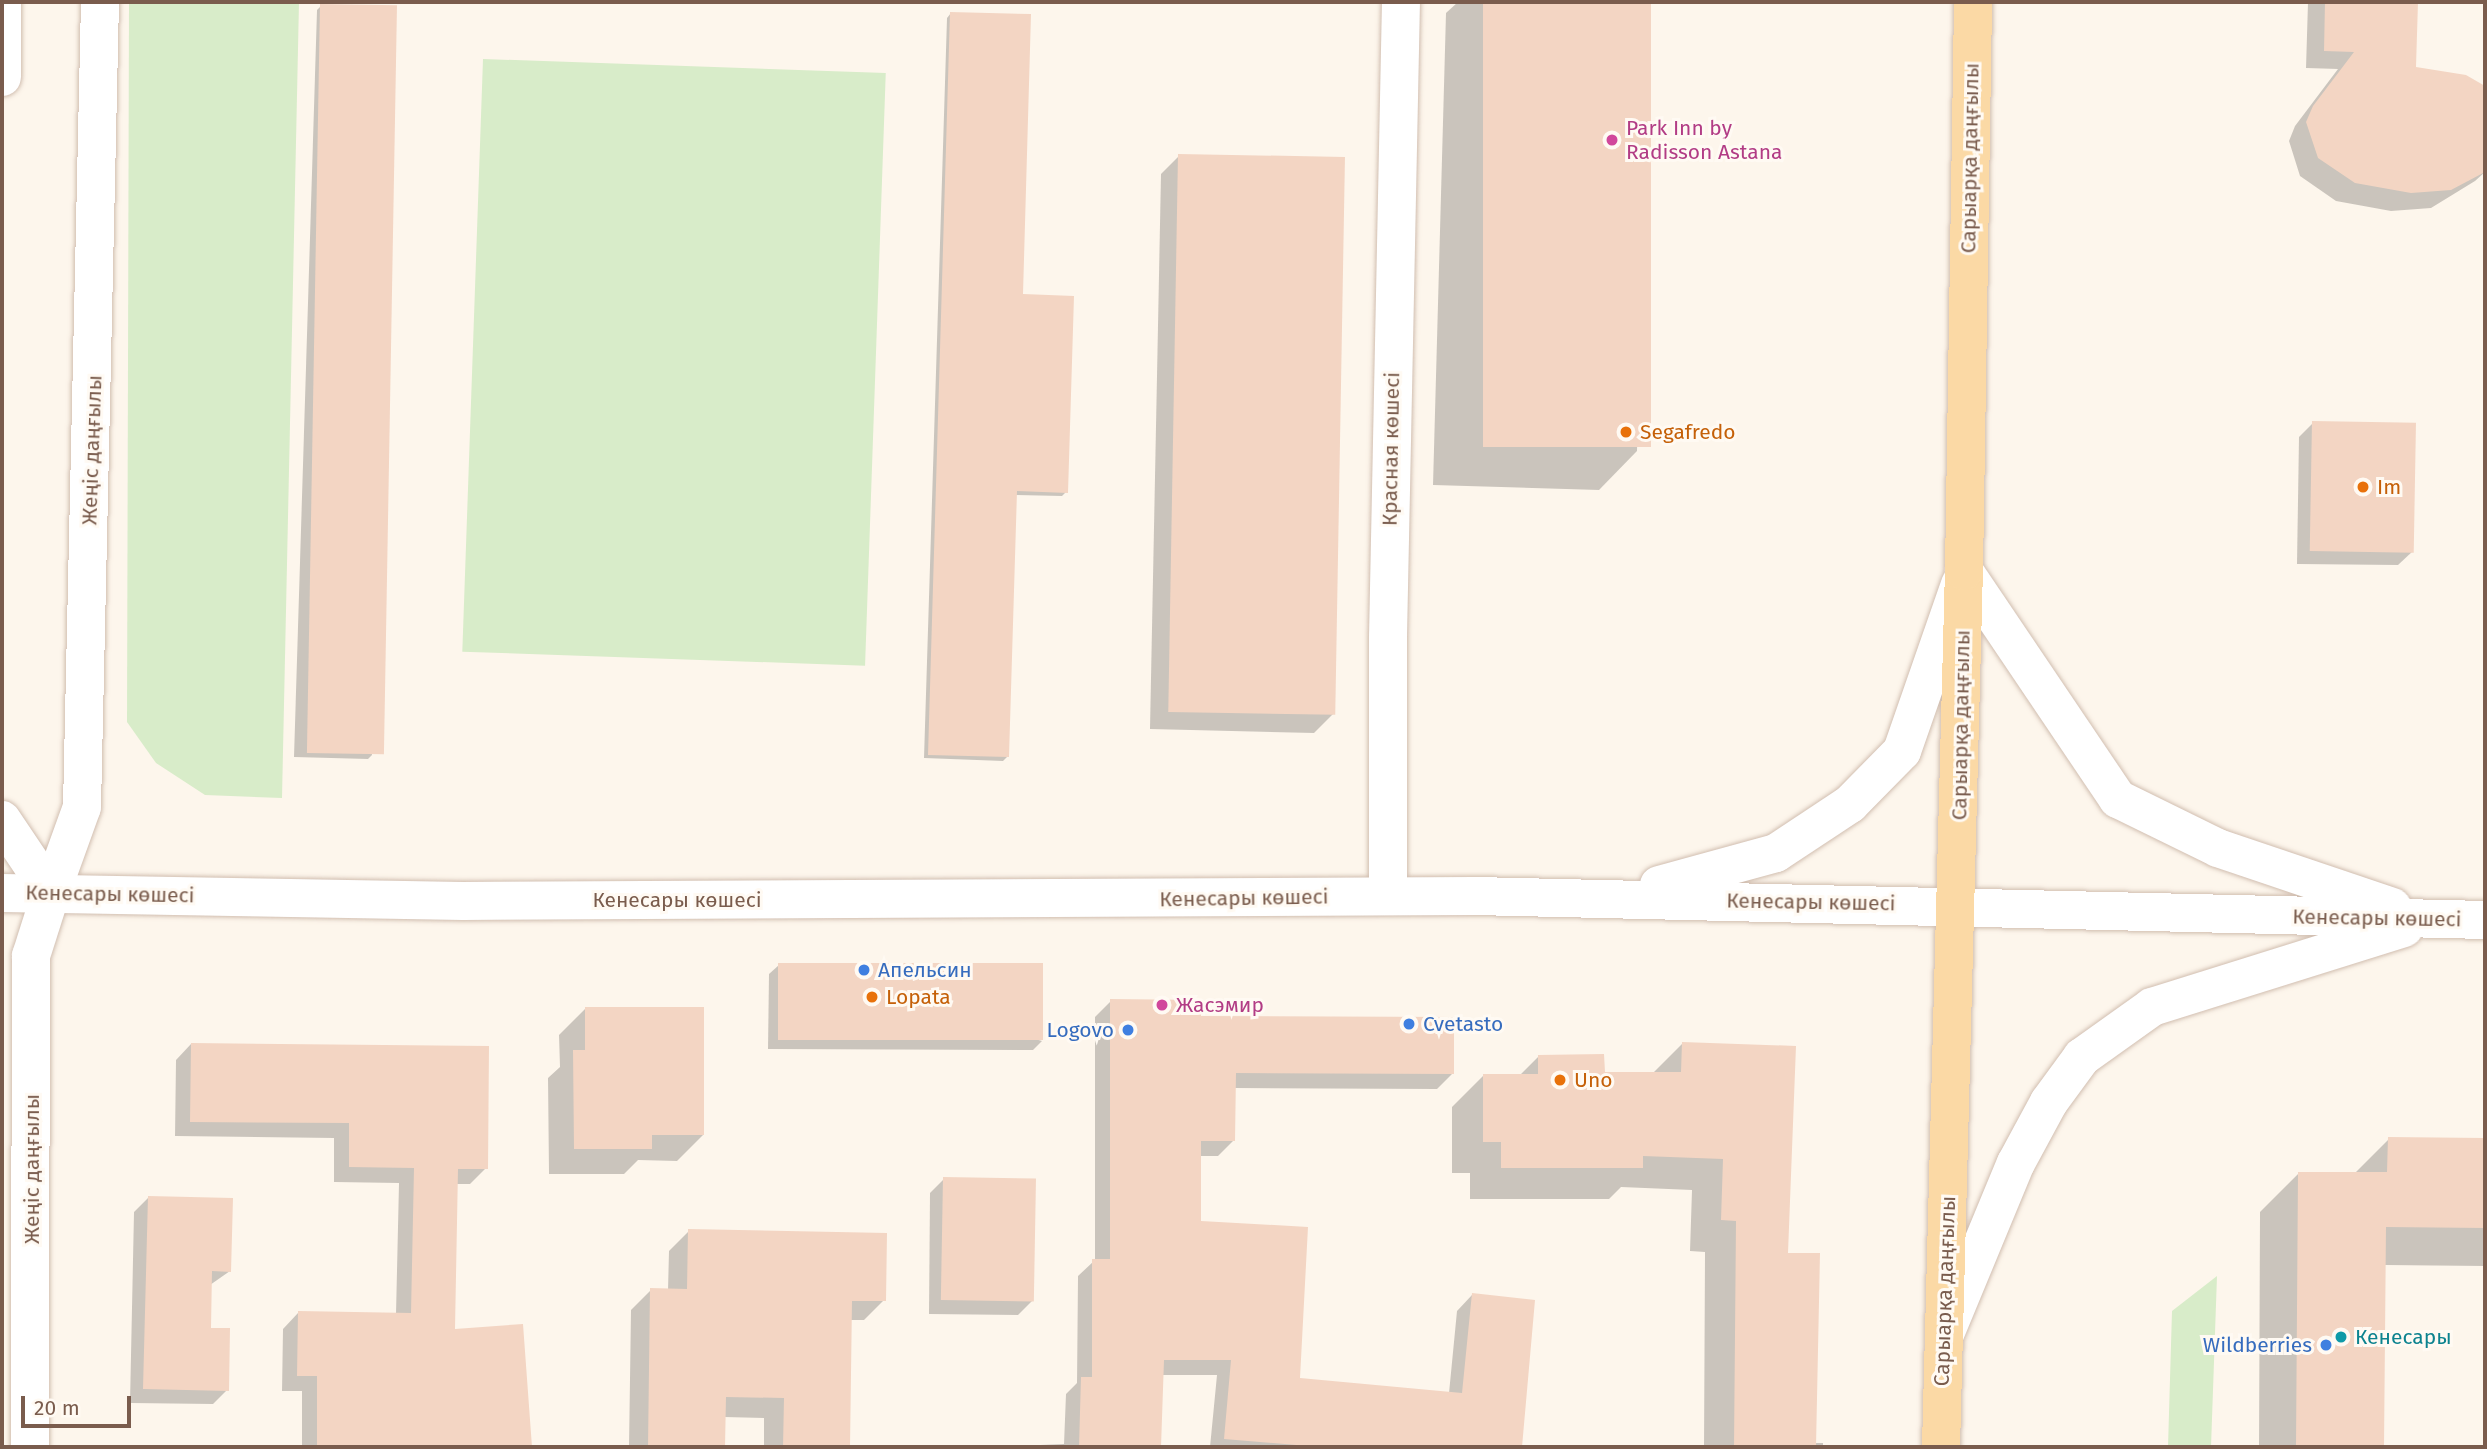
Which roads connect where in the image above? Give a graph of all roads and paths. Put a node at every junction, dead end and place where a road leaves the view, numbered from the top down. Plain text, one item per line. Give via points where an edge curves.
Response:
1 (2, 2) edge
2 (100, 2) edge
3 (1401, 2) edge
4 (1973, 2) edge
5 (2, 77) edge
6 (1965, 571) junction
7 (2, 820) edge
8 (2, 893) edge
9 (51, 893) junction
10 (1388, 897) junction
11 (1602, 899) junction
12 (1957, 905) junction
13 (2431, 919) junction
14 (2485, 920) edge
15 (2, 1050) edge
16 (31, 1107) junction
17 (1944, 1336) junction
18 (30, 1447) edge
19 (1941, 1447) edge

1 - 5 street
2 - 9 street, Жеңіс даңғылы via 82,807
3 - 10 street, Красная көшесі via 1388,637
4 - 6 main road, Сарыарқа даңғылы
6 - 11 street via 1902,751 1850,804 1776,853
6 - 12 main road, Сарыарқа даңғылы
6 - 13 street via 2118,799 2218,848
7 - 9 street
8 - 9 street, Кенесары көшесі
9 - 10 street, Кенесары көшесі via 463,901
9 - 16 street, Жеңіс даңғылы via 31,957
10 - 11 street, Кенесары көшесі
11 - 12 street, Кенесары көшесі
12 - 13 street, Кенесары көшесі via 2062,912
12 - 17 main road, Сарыарқа даңғылы
13 - 14 street, Кенесары көшесі
13 - 17 street via 2152,1007 2082,1057 2049,1102 2016,1163
15 - 16 street
16 - 18 street, Жеңіс даңғылы
17 - 19 main road, Сарыарқа даңғылы

